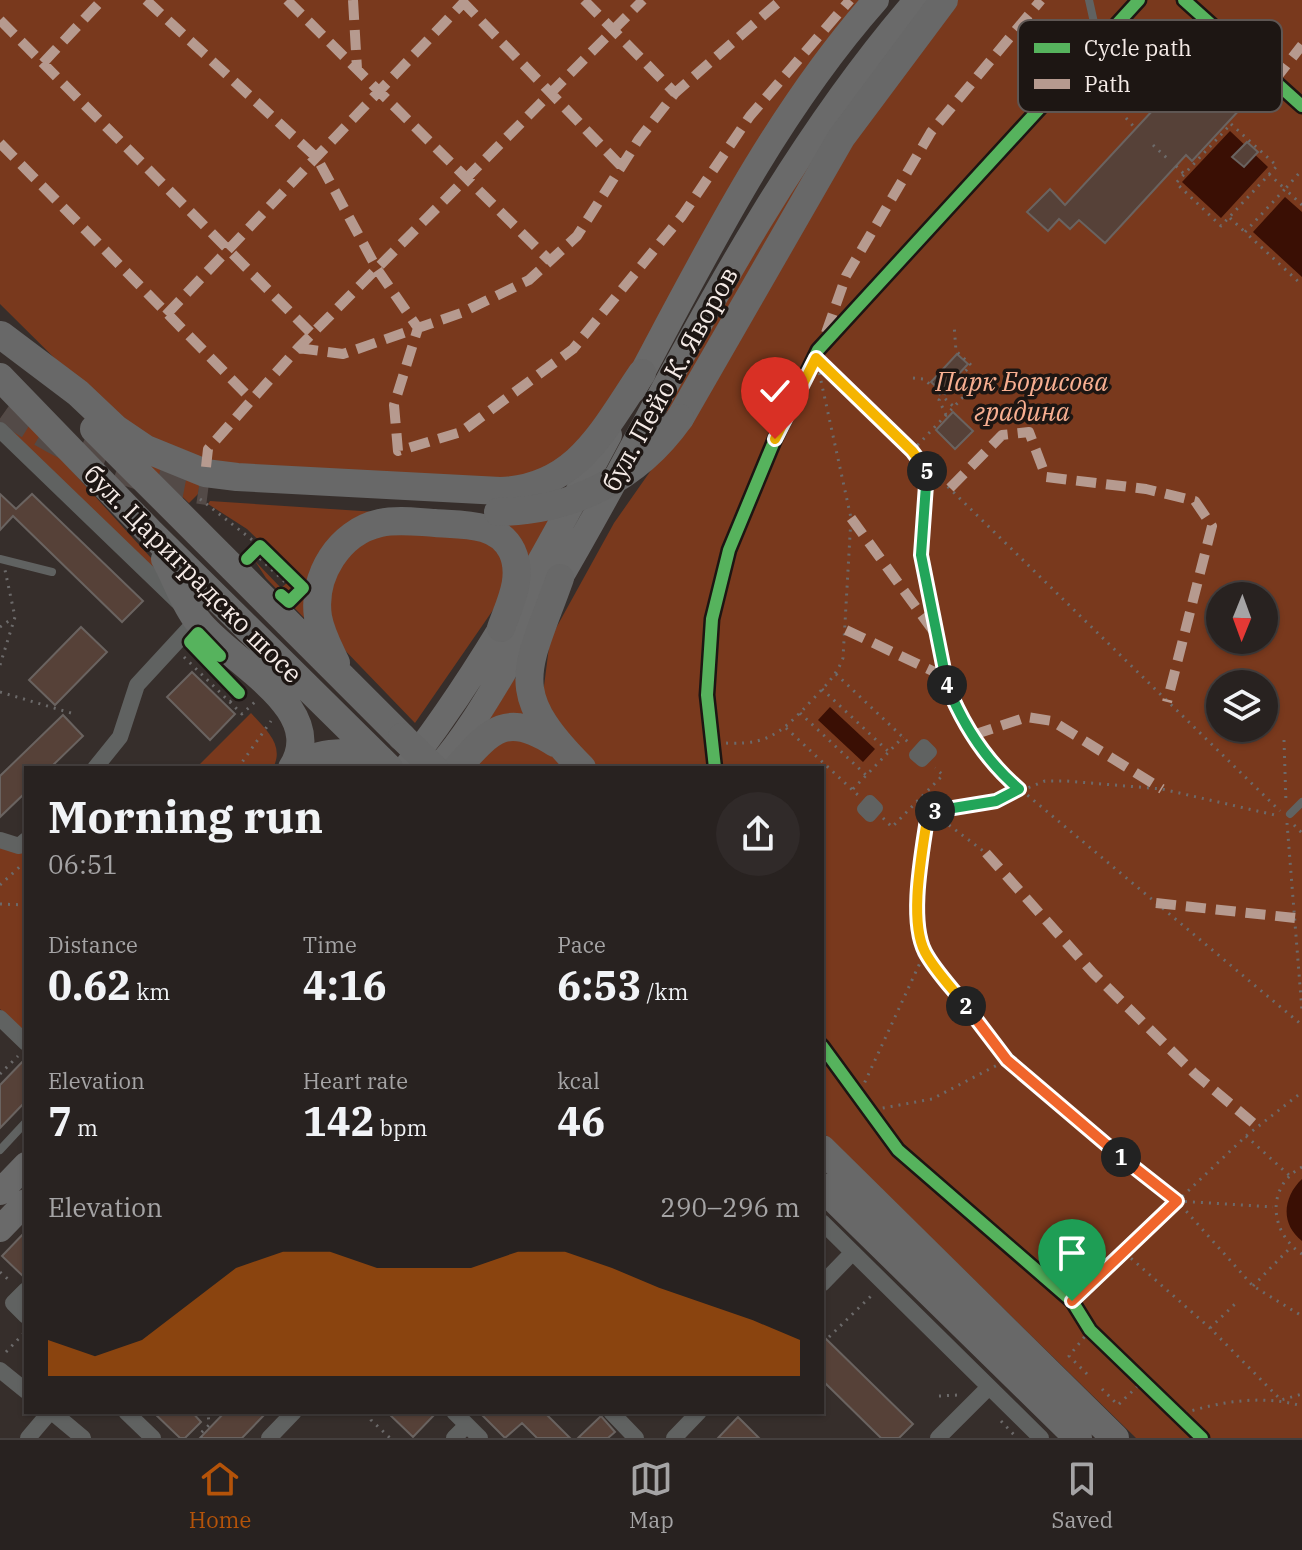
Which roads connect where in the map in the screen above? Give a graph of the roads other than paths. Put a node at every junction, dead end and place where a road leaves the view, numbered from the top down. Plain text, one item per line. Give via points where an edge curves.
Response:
1 (876, 0) edge
2 (917, 0) edge
3 (944, 0) edge
4 (1089, 0) edge
5 (1139, 0) edge
6 (1093, 20) edge
7 (1121, 20) edge
8 (1038, 112) edge
9 (972, 184) road end
10 (0, 335) edge
11 (642, 373) junction
12 (0, 377) edge
13 (3, 427) edge
14 (201, 498) tunnel mouth
15 (151, 533) junction
16 (2, 560) edge
17 (52, 572) dead end
18 (560, 578) junction
19 (197, 620) junction
20 (501, 628) junction
21 (346, 681) junction
22 (275, 703) junction
23 (561, 747) junction
24 (352, 753) junction
25 (392, 765) edge
26 (97, 766) edge
27 (294, 766) edge
28 (297, 766) edge
29 (434, 766) edge
30 (438, 766) edge
31 (459, 766) edge
32 (580, 766) edge
33 (1302, 802) edge
34 (1288, 816) road end
35 (0, 840) edge
36 (24, 842) edge
37 (0, 1018) edge
38 (24, 1043) edge
39 (24, 1124) edge
40 (0, 1150) edge
41 (824, 1151) edge
42 (24, 1167) edge
43 (824, 1189) edge
44 (0, 1192) edge
45 (24, 1204) edge
46 (824, 1224) edge
47 (0, 1229) edge
48 (852, 1253) junction
49 (824, 1282) edge
50 (24, 1292) edge
51 (24, 1314) edge
52 (0, 1370) edge
53 (988, 1388) junction
54 (24, 1389) edge
55 (49, 1414) edge
56 (53, 1414) edge
57 (128, 1414) edge
58 (292, 1414) edge
59 (456, 1414) edge
60 (613, 1414) edge
61 (697, 1414) edge
62 (467, 1425) junction
63 (943, 1436) edge
64 (28, 1438) edge
65 (83, 1438) edge
66 (153, 1438) edge
67 (269, 1438) edge
68 (454, 1438) edge
69 (480, 1438) edge
70 (636, 1438) edge
71 (674, 1438) edge
72 (1041, 1438) edge
73 (1078, 1438) edge
74 (1115, 1438) edge

1 - 11 main road, бул. Пейо К. Яворов via 811,83 762,161
2 - 18 main road, бул. Пейо К. Яворов via 839,98 787,176
3 - 14 highway, bridge via 841,138 680,418 650,454 592,493 546,509 498,512
4 - 6 lane
5 - 7 lane
8 - 9 lane
10 - 11 highway via 146,449 205,473 237,477 500,491 535,487 583,456
10 - 21 highway, бул. Цариградско шосе
11 - 20 main road, бул. Пейо К. Яворов
12 - 15 highway, бул. Цариградско шосе
13 - 19 street, бул. Цариградско шосе
15 - 19 highway
15 - 25 highway, бул. Цариградско шосе
16 - 17 lane
18 - 23 highway via 529,683 534,711
18 - 30 main road, бул. Пейо К. Яворов via 464,736
19 - 22 highway
19 - 26 street via 137,685 120,737
20 - 21 highway via 517,572 512,552 498,535 473,525 377,524 336,550 319,590 322,633
20 - 25 main road, бул. Пейо К. Яворов via 451,707
21 - 29 highway, бул. Цариградско шосе, bridge
22 - 24 highway
22 - 27 highway via 302,732
23 - 31 highway via 537,732 498,728
23 - 32 highway
24 - 25 highway
24 - 28 highway via 322,754
33 - 34 lane
35 - 36 street via 19,846
37 - 38 street
39 - 40 lane
41 - 74 highway
42 - 44 main road
43 - 73 highway
45 - 47 main road
46 - 48 street
48 - 49 street
48 - 53 street
50 - 51 street via 13,1303
52 - 54 street
53 - 63 street
53 - 72 street
55 - 64 street
56 - 65 street
57 - 66 street
58 - 67 street
59 - 62 street
60 - 70 street
61 - 71 street
62 - 68 street
62 - 69 street

